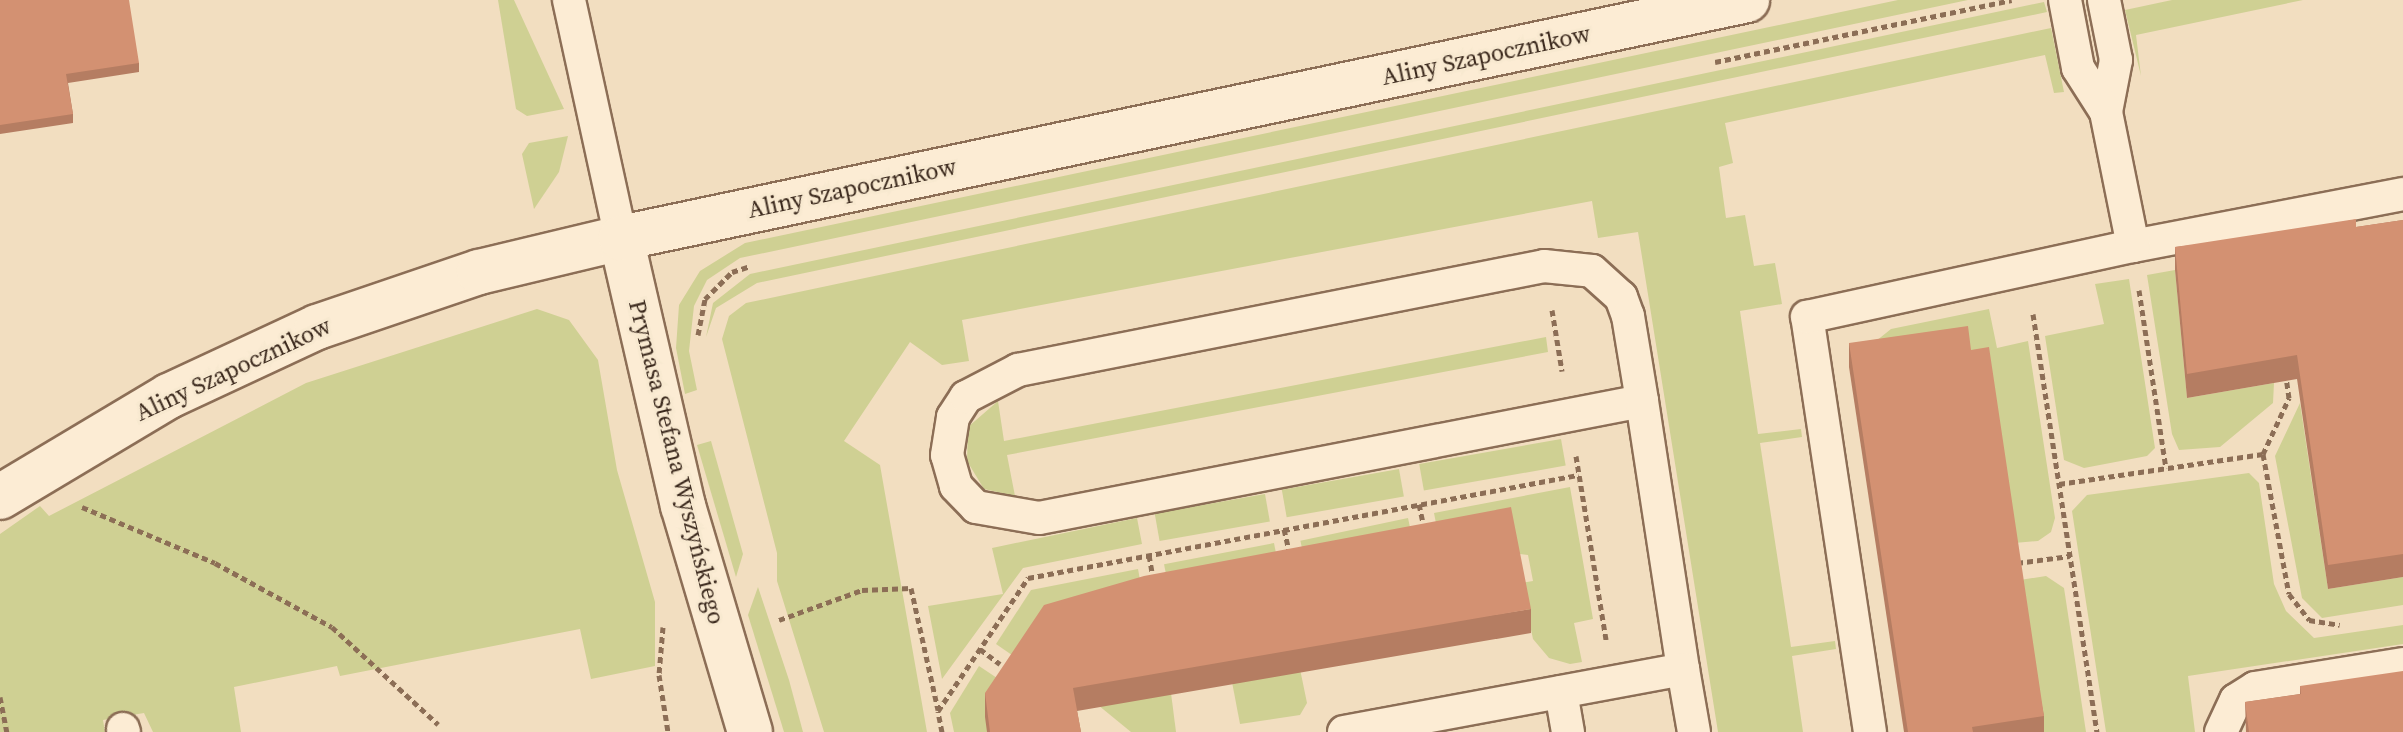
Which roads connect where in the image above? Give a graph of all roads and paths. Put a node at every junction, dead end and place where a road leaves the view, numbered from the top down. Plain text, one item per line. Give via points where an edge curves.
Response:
1 (569, 0) edge
2 (1747, 0) edge
3 (2012, 0) edge
4 (2065, 0) edge
5 (2104, 0) edge
6 (1701, 66) dead end
7 (2106, 112) junction
8 (2403, 194) edge
9 (621, 238) junction
10 (2133, 246) junction
11 (767, 262) dead end
12 (1544, 266) junction
13 (2026, 269) junction
14 (700, 350) dead end
15 (2285, 369) edge
16 (1642, 401) junction
17 (1570, 415) junction
18 (2263, 454) junction
19 (2166, 468) junction
20 (1578, 475) junction
21 (2059, 484) junction
22 (0, 497) edge
23 (1419, 504) junction
24 (70, 505) dead end
25 (1284, 529) junction
26 (1425, 534) edge
27 (1149, 555) junction
28 (2070, 556) junction
29 (1290, 558) edge
30 (2017, 563) edge
31 (1154, 583) edge
32 (665, 614) dead end
33 (779, 620) dead end
34 (2350, 624) dead end
35 (980, 649) junction
36 (1000, 664) edge
37 (2403, 664) edge
38 (1683, 669) junction
39 (1613, 682) junction
40 (1561, 692) junction
41 (0, 697) edge
42 (938, 711) junction
43 (438, 724) dead end
44 (7, 732) edge
45 (668, 732) edge
46 (750, 732) edge
47 (942, 732) edge
48 (1344, 732) edge
49 (1568, 732) edge
50 (1694, 732) edge
51 (1870, 732) edge
52 (2097, 732) edge
53 (2221, 732) edge

1 - 9 lane
2 - 9 street, Aliny Szapocznikow
3 - 6 path
4 - 7 lane via 2078,68
5 - 7 lane via 2116,60
7 - 10 lane
8 - 10 lane
9 - 22 street, Aliny Szapocznikow via 479,272 317,327 169,396
9 - 46 street, Prymasa Stefana Wyszyńskiego via 683,506
10 - 13 lane
10 - 19 path
11 - 14 path via 732,272 705,299
12 - 16 lane via 1592,271 1621,297
12 - 17 path
12 - 17 lane via 1003,375 966,397 953,417 949,467 976,507 1039,518
13 - 21 path
13 - 51 lane via 1807,317
15 - 18 path via 2289,398
16 - 17 lane
16 - 38 lane
17 - 20 path
18 - 19 path
18 - 34 path via 2289,594 2309,620
19 - 21 path
20 - 23 path
20 - 39 path
21 - 28 path
23 - 25 path
23 - 26 path
24 - 43 path via 202,557 332,627
25 - 27 path
25 - 29 path
27 - 31 path
27 - 35 path via 1028,578
28 - 30 path
28 - 52 path
32 - 45 path via 659,675
33 - 42 path via 862,590 911,588
35 - 36 path
35 - 42 path
37 - 53 lane via 2255,688 2236,700
38 - 39 lane
38 - 50 lane
39 - 40 lane
40 - 48 lane
40 - 49 lane
41 - 44 path
42 - 47 path

